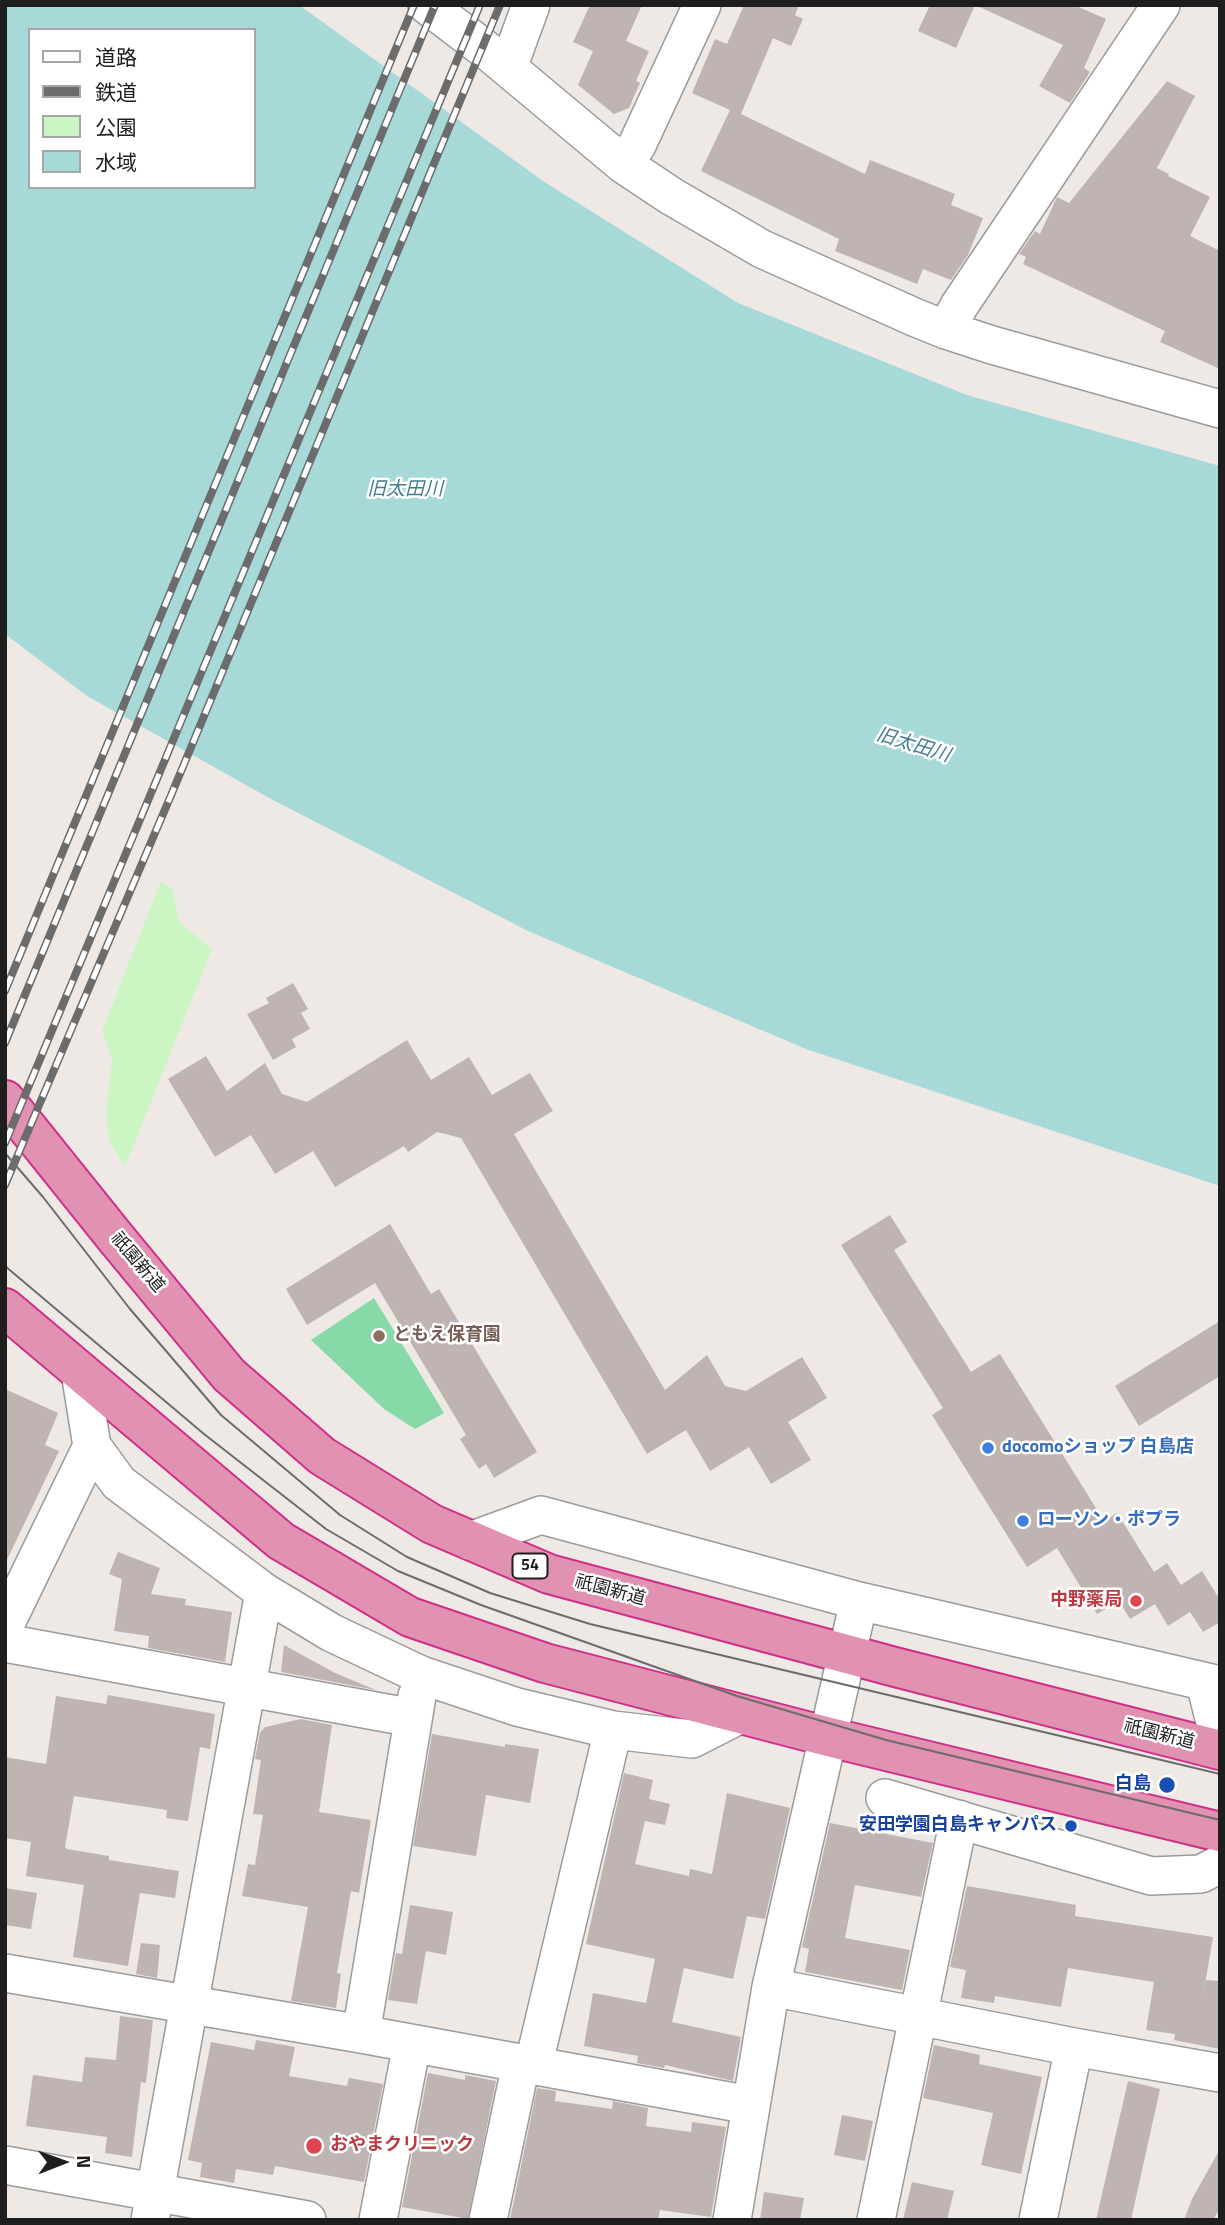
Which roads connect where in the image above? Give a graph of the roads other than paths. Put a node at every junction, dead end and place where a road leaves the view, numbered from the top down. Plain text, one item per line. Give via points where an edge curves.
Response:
1 (427, 5) edge
2 (531, 5) edge
3 (702, 5) edge
4 (1161, 5) edge
5 (508, 68) junction
6 (622, 164) junction
7 (946, 330) junction
8 (1220, 409) edge
9 (5, 1100) edge
10 (5, 1308) edge
11 (80, 1372) junction
12 (92, 1446) junction
13 (470, 1541) junction
14 (21, 1555) edge
15 (264, 1592) junction
16 (859, 1601) junction
17 (5, 1625) edge
18 (5, 1643) edge
19 (848, 1655) junction
20 (421, 1675) junction
21 (1213, 1683) edge
22 (247, 1687) junction
23 (741, 1714) junction
24 (413, 1718) junction
25 (613, 1730) junction
26 (829, 1737) junction
27 (1220, 1743) edge
28 (1220, 1750) edge
29 (885, 1798) dead end
30 (959, 1819) junction
31 (1220, 1832) edge
32 (1220, 1864) edge
33 (5, 1973) edge
34 (771, 1987) junction
35 (190, 2004) junction
36 (918, 2016) junction
37 (361, 2034) junction
38 (412, 2044) junction
39 (1074, 2048) junction
40 (527, 2065) junction
41 (1220, 2073) edge
42 (750, 2105) junction
43 (5, 2165) edge
44 (153, 2206) edge
45 (307, 2220) edge
46 (378, 2220) edge
47 (488, 2220) edge
48 (732, 2220) edge
49 (876, 2220) edge
50 (1038, 2220) edge

1 - 5 street
2 - 5 street
3 - 6 street via 637,145
4 - 7 street
5 - 6 street
6 - 7 street via 762,248
7 - 8 street
9 - 13 highway, 祇園新道 / 54 via 229,1375 322,1456 432,1524
10 - 11 highway
11 - 12 street
11 - 23 highway via 281,1541 410,1617 545,1663
12 - 14 street
12 - 15 street via 119,1483
13 - 16 street via 541,1515
13 - 19 highway, 祇園新道 / 54 via 549,1574
14 - 17 street
15 - 20 street via 332,1633
15 - 22 street
16 - 19 street
16 - 21 street
18 - 22 street
19 - 26 street
19 - 28 highway, 祇園新道 / 54
20 - 24 street
20 - 25 street via 517,1707
21 - 27 street
22 - 24 street
22 - 35 street
23 - 25 street via 692,1739
23 - 26 highway
24 - 37 street
25 - 40 street
26 - 31 highway
26 - 34 street
29 - 30 street
30 - 32 street via 1151,1876 1201,1874
30 - 36 street
33 - 35 street
34 - 36 street
34 - 42 street
35 - 37 street
35 - 44 street
36 - 39 street
36 - 49 street
37 - 38 street
38 - 40 street
38 - 46 street
39 - 41 street
39 - 50 street
40 - 42 street
40 - 47 street
42 - 48 street
43 - 44 street
44 - 45 street

